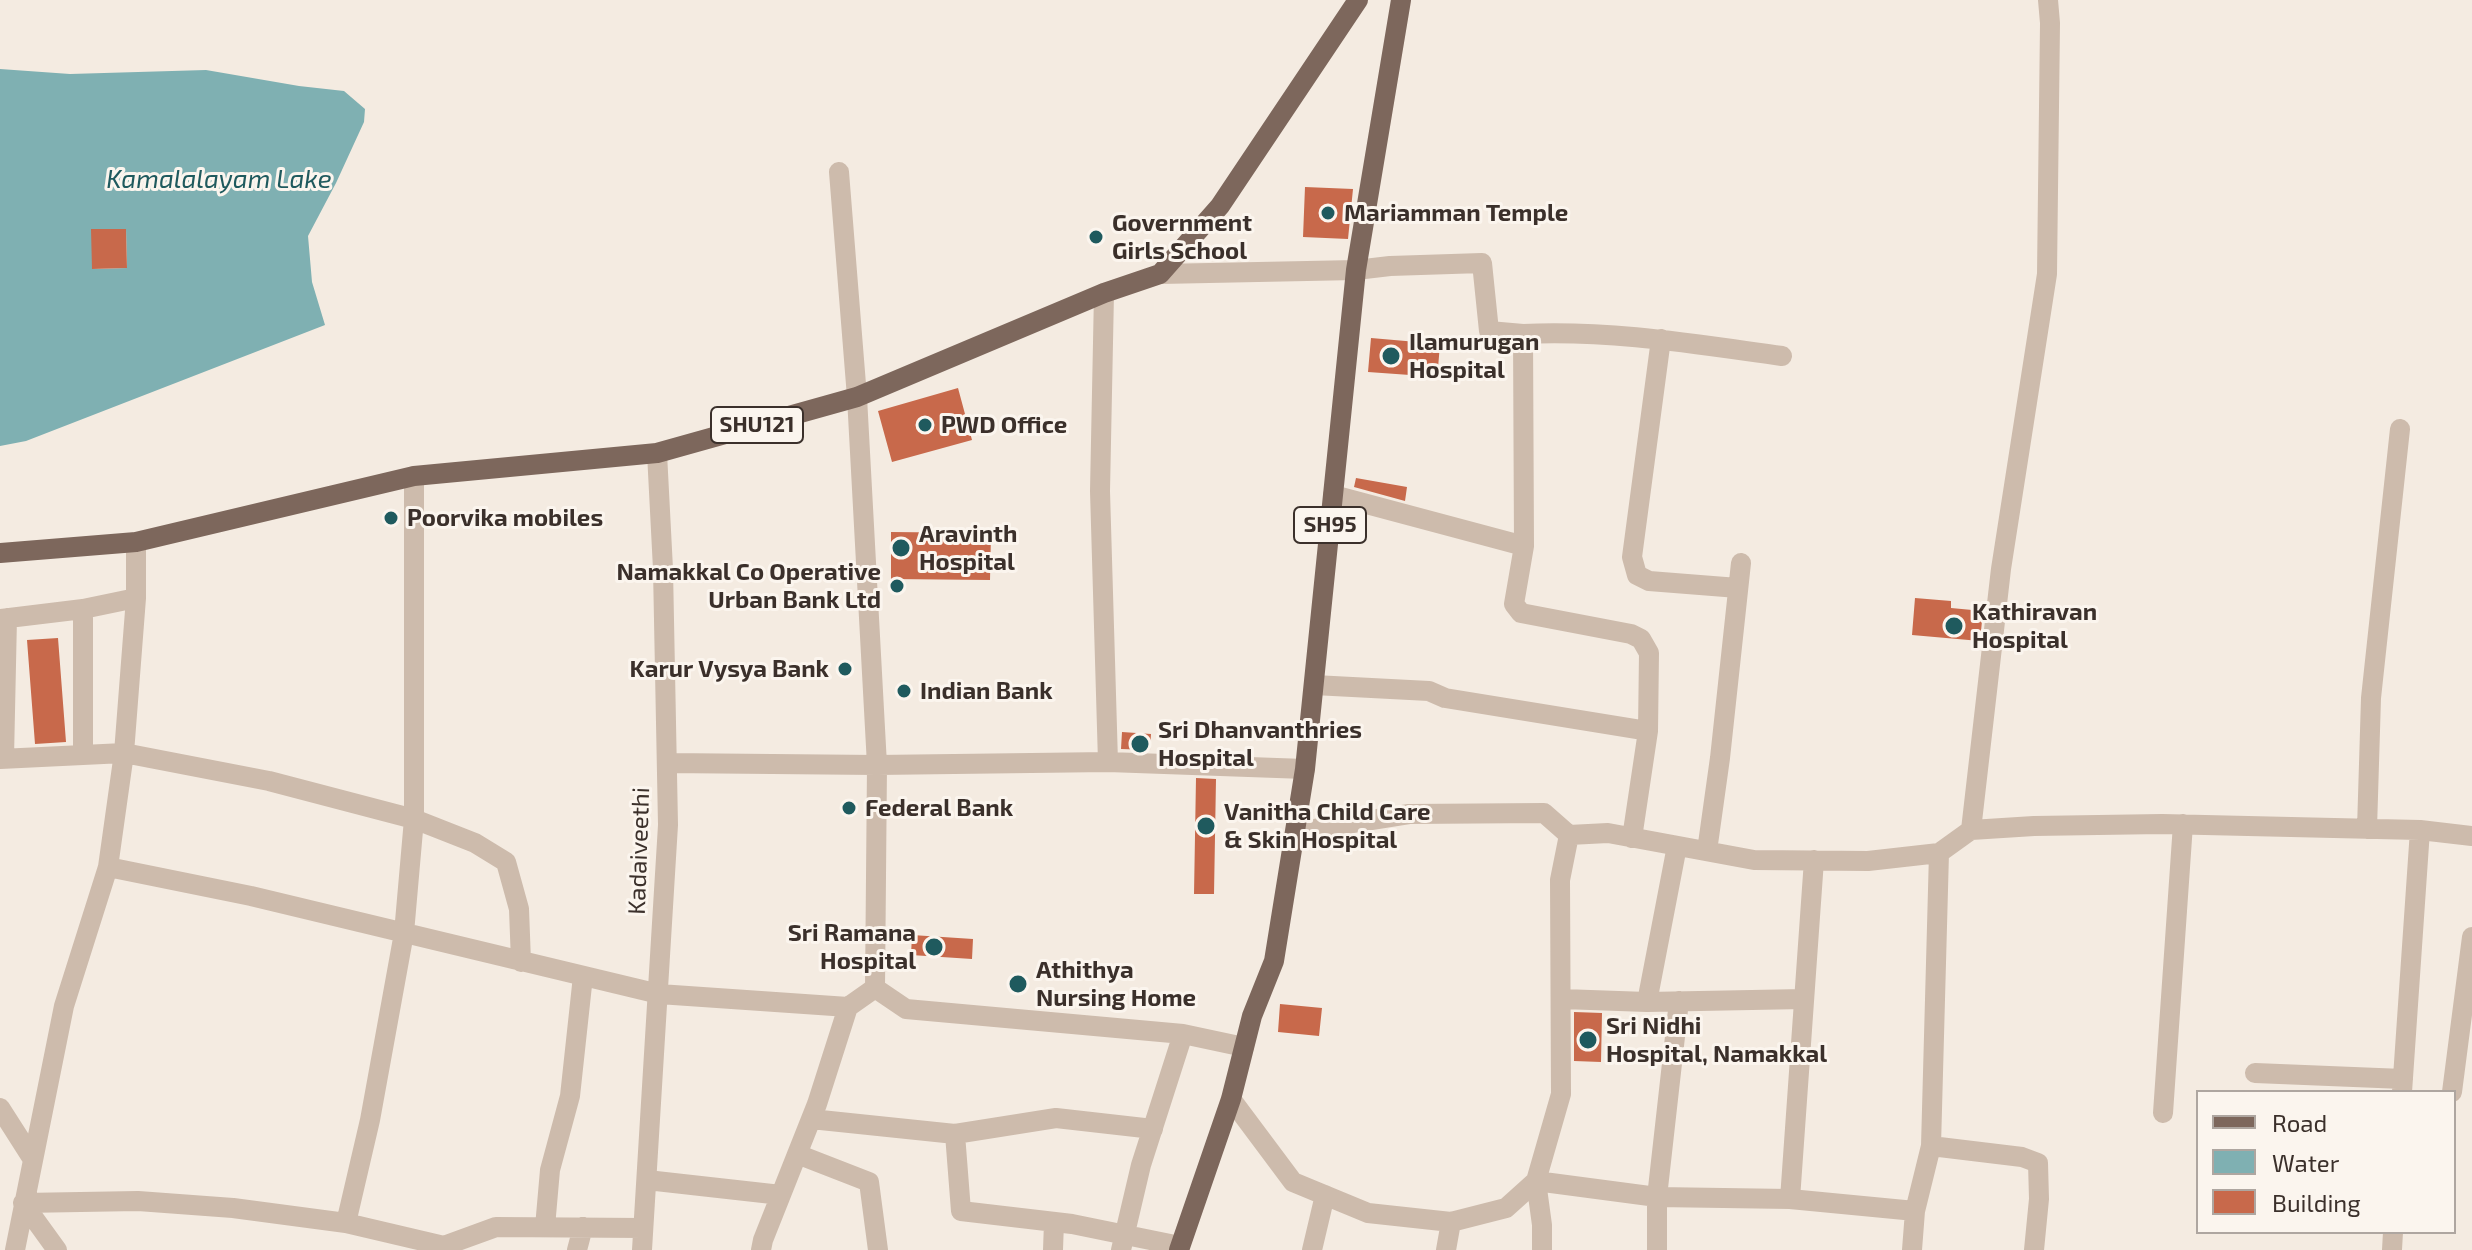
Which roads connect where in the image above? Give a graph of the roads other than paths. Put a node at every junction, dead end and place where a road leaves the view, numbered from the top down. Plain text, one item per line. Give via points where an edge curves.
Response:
1 (1358, 0) edge
2 (1401, 0) edge
3 (2048, 0) edge
4 (839, 172) dead end
5 (1356, 270) junction
6 (1160, 274) junction
7 (1104, 293) junction
8 (1523, 334) junction
9 (1661, 339) junction
10 (1782, 356) dead end
11 (857, 397) junction
12 (2400, 429) dead end
13 (657, 453) junction
14 (414, 476) junction
15 (1333, 495) junction
16 (136, 542) junction
17 (1524, 546) junction
18 (0, 553) edge
19 (1741, 563) dead end
20 (1738, 588) junction
21 (136, 598) junction
22 (83, 609) junction
23 (4, 619) edge
24 (1314, 685) junction
25 (1648, 731) junction
26 (124, 753) junction
27 (83, 755) junction
28 (2, 758) edge
29 (1108, 762) junction
30 (667, 763) junction
31 (877, 765) junction
32 (1305, 769) junction
33 (414, 819) junction
34 (2183, 824) junction
35 (2367, 829) junction
36 (1971, 830) junction
37 (2420, 830) junction
38 (1296, 832) junction
39 (1569, 835) junction
40 (2472, 836) edge
41 (1632, 838) junction
42 (1677, 846) junction
43 (1707, 851) junction
44 (1939, 853) junction
45 (1814, 860) junction
46 (108, 867) junction
47 (404, 933) junction
48 (2472, 937) edge
49 (521, 962) junction
50 (583, 976) junction
51 (875, 988) junction
52 (659, 994) junction
53 (1562, 999) junction
54 (1804, 999) junction
55 (1679, 1001) junction
56 (1647, 1002) junction
57 (848, 1007) junction
58 (1183, 1034) junction
59 (1244, 1047) junction
60 (2255, 1073) dead end
61 (2403, 1086) edge
62 (2452, 1090) edge
63 (1231, 1099) junction
64 (0, 1108) edge
65 (2163, 1113) dead end
66 (811, 1119) junction
67 (1153, 1129) junction
68 (955, 1134) junction
69 (1931, 1146) junction
70 (797, 1154) junction
71 (32, 1158) junction
72 (647, 1180) junction
73 (1536, 1181) junction
74 (781, 1195) junction
75 (1325, 1195) junction
76 (1657, 1197) junction
77 (1790, 1199) junction
78 (23, 1203) junction
79 (1915, 1211) junction
80 (1054, 1222) junction
81 (1451, 1222) junction
82 (346, 1223) junction
83 (545, 1227) junction
84 (583, 1227) junction
85 (643, 1228) junction
86 (1123, 1242) edge
87 (447, 1248) edge
88 (1180, 1248) edge
89 (10, 1250) edge
90 (57, 1250) edge
91 (577, 1250) edge
92 (642, 1250) edge
93 (761, 1250) edge
94 (878, 1250) edge
95 (1053, 1250) edge
96 (1312, 1250) edge
97 (1446, 1250) edge
98 (1542, 1250) edge
99 (1657, 1250) edge
100 (1912, 1250) edge
101 (2034, 1250) edge

1 - 6 main road, SHU121 via 1220,206
2 - 5 main road, SH95
3 - 36 street via 2047,274 2001,569
4 - 11 street
5 - 6 street
5 - 8 street via 1482,263 1489,331
5 - 15 main road, SH95
6 - 7 main road, SHU121
7 - 11 main road, SHU121
7 - 29 street via 1100,491
8 - 9 street
8 - 17 street
9 - 10 street
9 - 20 street via 1632,557 1637,575 1649,581
11 - 13 main road, SHU121
11 - 31 street
12 - 35 street via 2371,698
13 - 14 main road, SHU121
13 - 30 street, Kadaiveethi
14 - 16 main road, SHU121
14 - 33 street
15 - 17 street
15 - 24 main road, SH95
16 - 18 main road, SHU121
16 - 21 street
17 - 25 street via 1514,604 1521,613 1641,639 1649,653
19 - 20 street
20 - 43 street
21 - 22 street
21 - 26 street
22 - 23 street
22 - 27 street
23 - 28 street
24 - 25 street via 1429,691 1445,698
24 - 32 main road, SH95
25 - 41 street
26 - 27 street
26 - 33 street via 269,781
26 - 46 street
27 - 28 street
29 - 31 street
29 - 32 street
30 - 31 street
30 - 52 street, Kadaiveethi
31 - 51 street
32 - 38 main road, SH95
33 - 47 street
33 - 49 street via 475,843 506,862 519,909
34 - 35 street
34 - 36 street
34 - 65 street
35 - 37 street
36 - 44 street
37 - 40 street
37 - 61 street
38 - 39 street via 1409,814 1544,813
38 - 59 main road, SH95 via 1274,961
39 - 41 street
39 - 53 street via 1560,880
41 - 42 street
42 - 43 street
42 - 56 street
43 - 45 street via 1754,860
44 - 45 street via 1868,861
44 - 69 street
45 - 54 street
46 - 47 street
46 - 71 street via 64,1006
47 - 49 street
47 - 82 street
48 - 62 street
49 - 50 street
50 - 52 street
50 - 83 street via 570,1096 550,1170
51 - 57 street
51 - 58 street via 906,1009
52 - 57 street
52 - 72 street, Kadaiveethi
53 - 56 street
53 - 73 street via 1561,1094
54 - 55 street
54 - 77 street
55 - 56 street
55 - 76 street
57 - 66 street
58 - 59 street
58 - 67 street
59 - 63 main road, SH95
60 - 61 street
63 - 75 street via 1293,1182
63 - 88 main road, SH95
64 - 71 street
66 - 68 street
66 - 70 street
67 - 68 street via 1056,1118
67 - 86 street
68 - 80 street via 961,1211
69 - 79 street
69 - 101 street via 2038,1163
70 - 74 street
70 - 94 street via 869,1182
71 - 78 street
72 - 74 street
72 - 85 street, Kadaiveethi
73 - 76 street
73 - 81 street via 1506,1208
73 - 98 street
74 - 93 street
75 - 81 street via 1368,1213
75 - 96 street
76 - 77 street
76 - 99 street
77 - 79 street
78 - 82 street via 138,1201
78 - 89 street
78 - 90 street
79 - 100 street
80 - 86 street
80 - 95 street
81 - 97 street
82 - 87 street
83 - 84 street
83 - 87 street via 496,1227
84 - 85 street
84 - 91 street
85 - 92 street, Kadaiveethi
86 - 88 street

